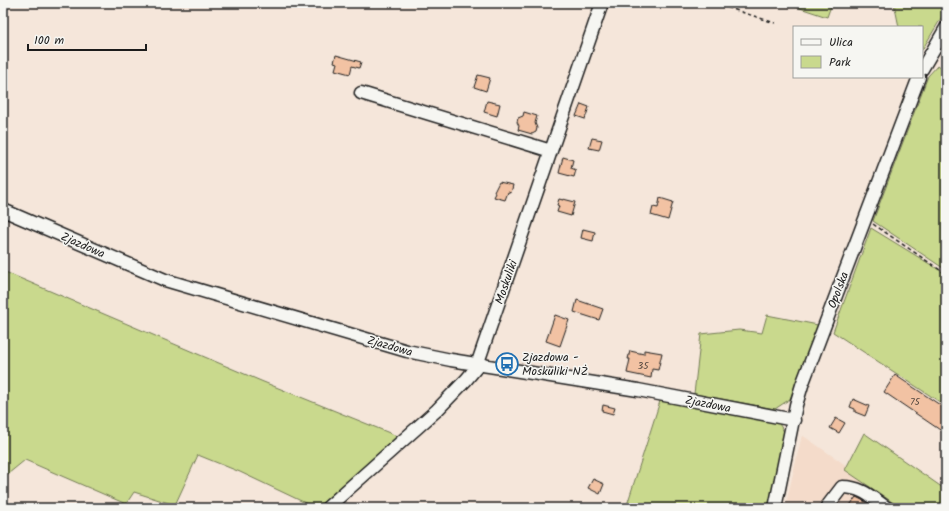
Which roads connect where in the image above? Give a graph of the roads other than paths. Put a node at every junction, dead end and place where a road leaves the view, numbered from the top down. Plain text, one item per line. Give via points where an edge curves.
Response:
1 (602, 3) edge
2 (946, 28) edge
3 (923, 67) edge
4 (919, 78) edge
5 (362, 93) dead end
6 (551, 151) junction
7 (3, 210) edge
8 (477, 364) junction
9 (794, 420) junction
10 (327, 508) edge
11 (775, 508) edge
12 (826, 508) edge
13 (887, 508) edge

1 - 6 street, Moskuliki
2 - 3 street
4 - 9 street, Opolska via 802,385
5 - 6 street
6 - 8 street, Moskuliki
7 - 8 street, Zjazdowa via 184,286 407,351
8 - 9 street, Zjazdowa via 619,387
8 - 10 street, Moskuliki via 471,375 437,410
9 - 11 street, Opolska
12 - 13 street via 842,487 853,487 862,490

